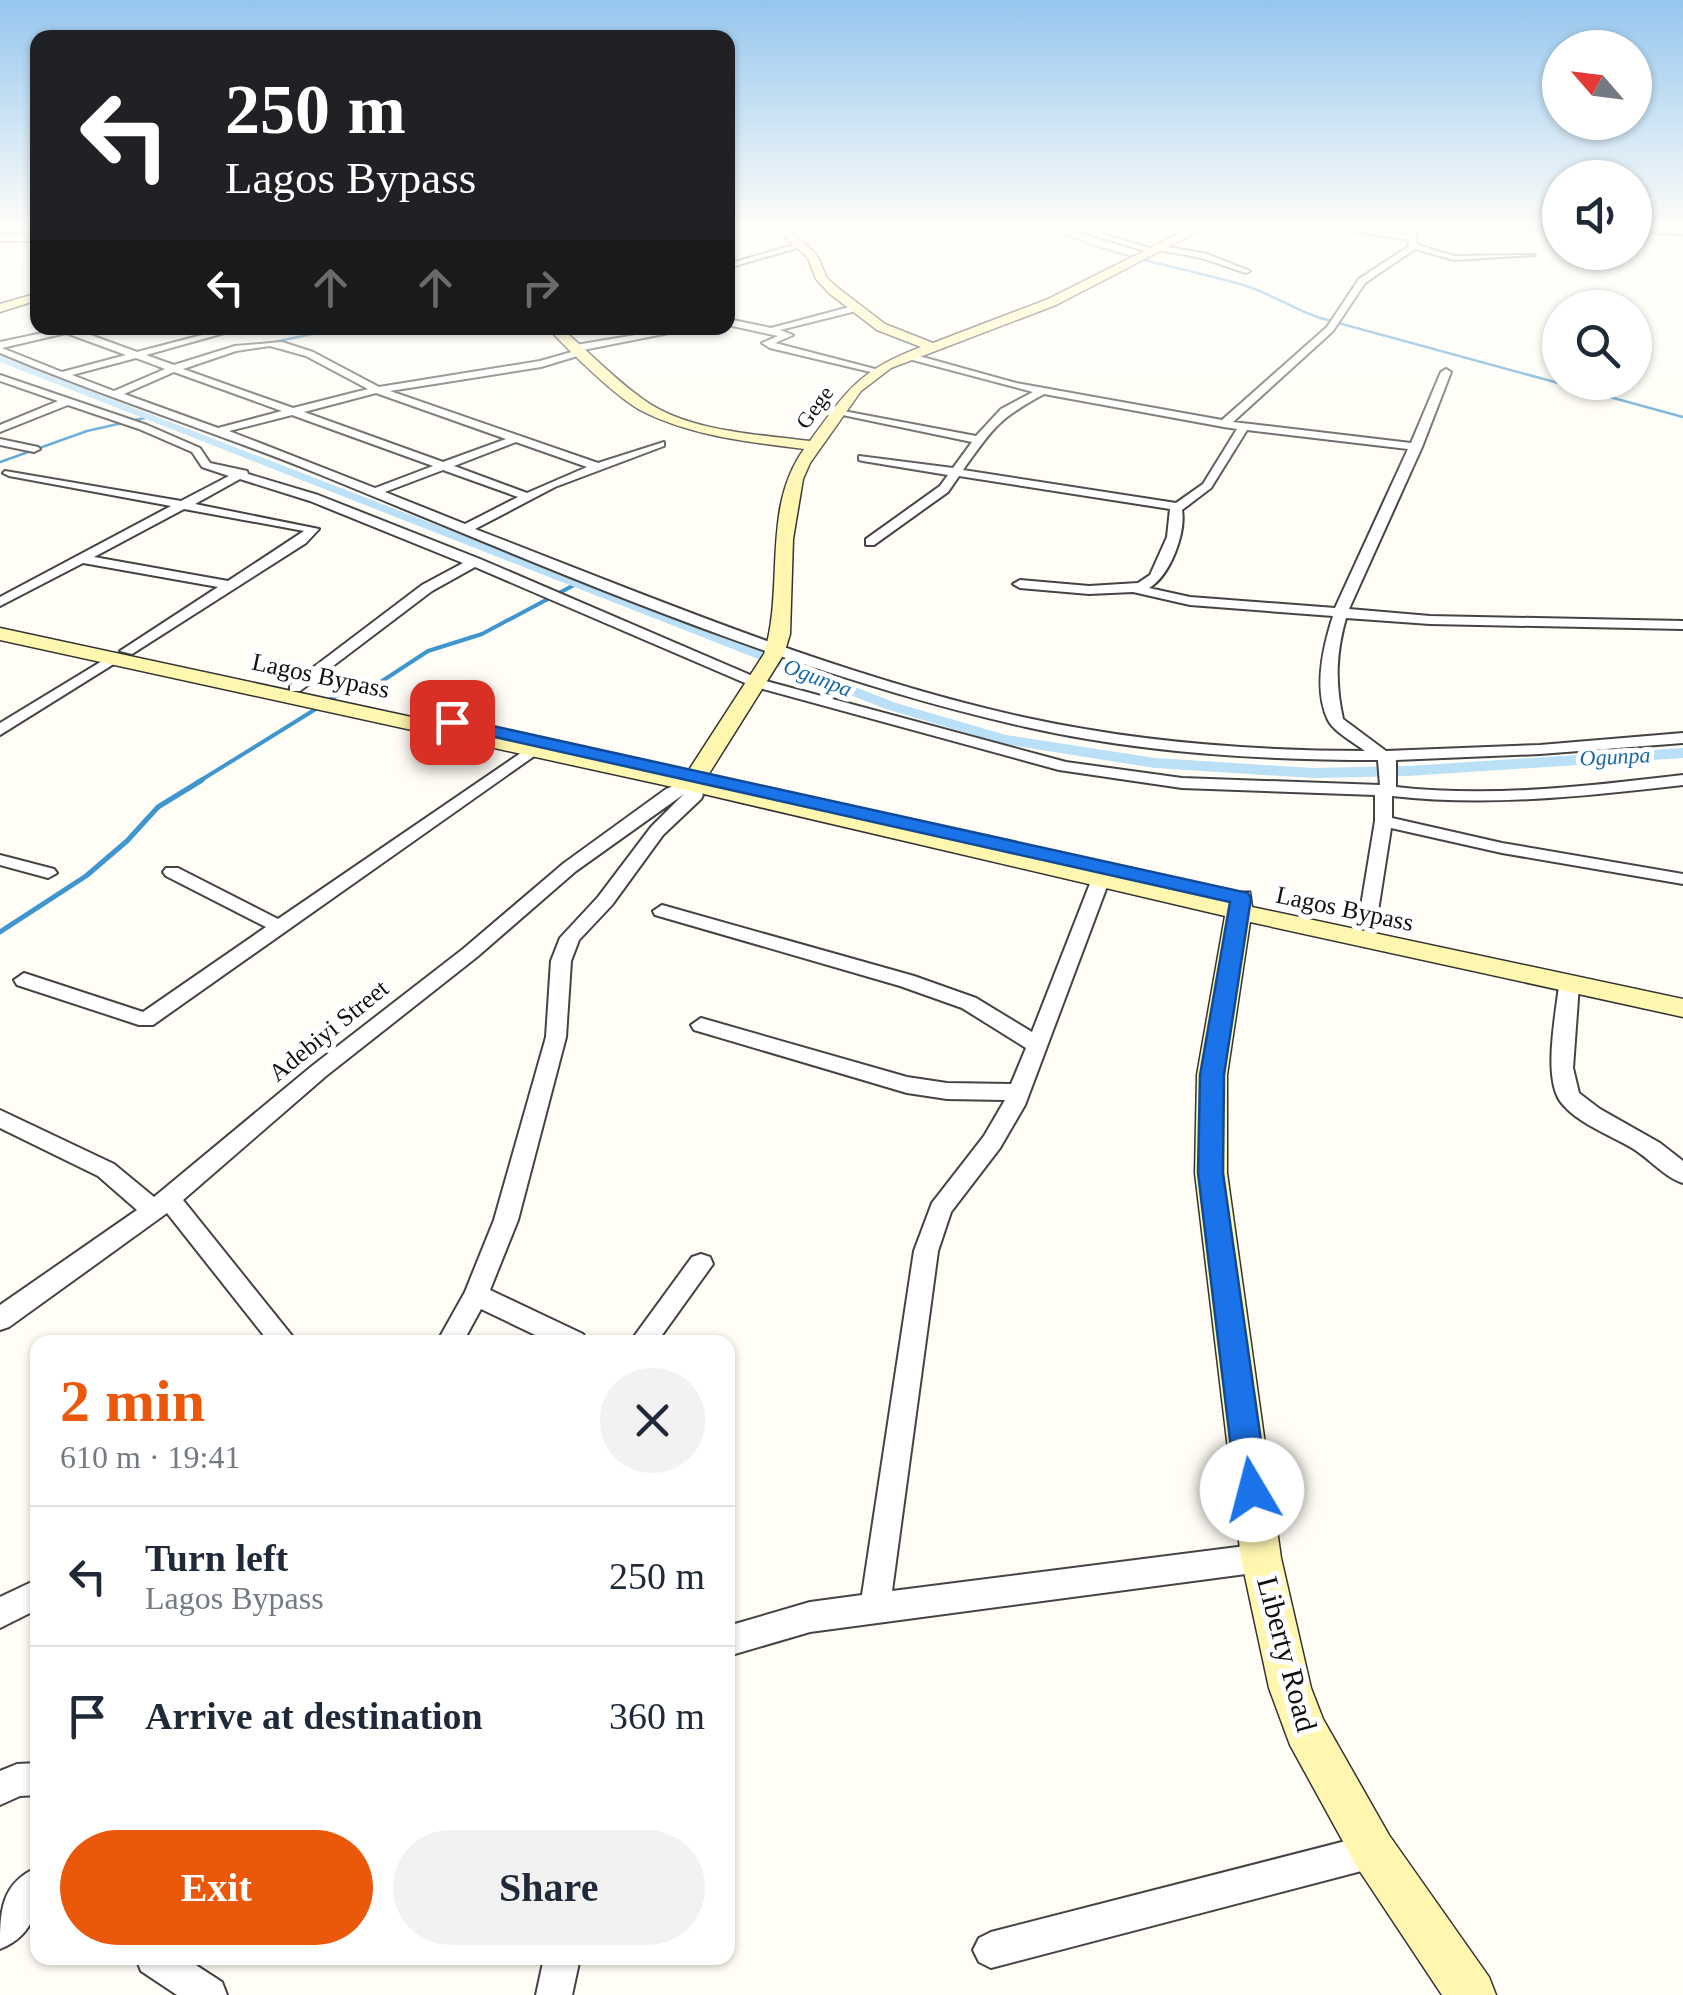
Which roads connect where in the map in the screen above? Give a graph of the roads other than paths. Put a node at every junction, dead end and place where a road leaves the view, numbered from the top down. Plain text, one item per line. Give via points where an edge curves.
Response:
1 (817, 318) edge
2 (869, 318) edge
3 (1010, 318) edge
4 (1337, 318) edge
5 (735, 323) edge
6 (774, 329) junction
7 (49, 335) edge
8 (88, 335) edge
9 (211, 335) edge
10 (562, 335) edge
11 (655, 335) edge
12 (0, 347) edge
13 (934, 347) junction
14 (579, 350) junction
15 (137, 354) junction
16 (908, 356) junction
17 (177, 368) junction
18 (875, 372) junction
19 (1446, 372) dead end
20 (59, 375) junction
21 (0, 378) edge
22 (16, 384) junction
23 (0, 390) edge
24 (377, 390) junction
25 (1045, 390) junction
26 (116, 394) junction
27 (68, 401) junction
28 (292, 412) junction
29 (838, 413) junction
30 (1224, 424) junction
31 (1242, 427) junction
32 (0, 429) edge
33 (218, 431) junction
34 (515, 440) junction
35 (977, 440) junction
36 (0, 442) edge
37 (660, 444) dead end
38 (813, 446) junction
39 (1416, 446) junction
40 (34, 449) dead end
41 (284, 458) junction
42 (863, 458) dead end
43 (447, 466) junction
44 (597, 467) junction
45 (245, 472) junction
46 (956, 472) junction
47 (9, 474) dead end
48 (373, 493) junction
49 (532, 498) junction
50 (180, 506) junction
51 (1178, 506) junction
52 (347, 511) junction
53 (465, 528) junction
54 (312, 529) junction
55 (870, 542) dead end
56 (80, 559) junction
57 (475, 562) junction
58 (1020, 584) dead end
59 (229, 585) junction
60 (1133, 588) junction
61 (0, 602) edge
62 (1339, 612) junction
63 (0, 623) edge
64 (1683, 625) edge
65 (0, 634) edge
66 (774, 653) junction
67 (119, 655) junction
68 (759, 680) junction
69 (295, 688) junction
70 (0, 730) edge
71 (1683, 738) edge
72 (534, 749) junction
73 (1386, 758) junction
74 (1683, 780) edge
75 (692, 782) junction
76 (1386, 790) junction
77 (1384, 821) junction
78 (0, 860) edge
79 (172, 872) dead end
80 (48, 873) dead end
81 (1683, 879) edge
82 (1100, 880) junction
83 (1239, 905) junction
84 (662, 911) dead end
85 (1367, 924) junction
86 (282, 928) junction
87 (24, 980) dead end
88 (1569, 984) junction
89 (1683, 990) edge
90 (1683, 1008) edge
91 (701, 1026) dead end
92 (1038, 1046) junction
93 (1020, 1092) junction
94 (0, 1118) edge
95 (1683, 1174) edge
96 (161, 1204) junction
97 (701, 1264) dead end
98 (476, 1295) junction
99 (0, 1319) edge
100 (278, 1335) edge
101 (454, 1335) edge
102 (559, 1335) edge
103 (648, 1335) edge
104 (1261, 1558) junction
105 (30, 1597) edge
106 (874, 1607) junction
107 (0, 1614) edge
108 (735, 1639) edge
109 (30, 1779) edge
110 (0, 1788) edge
111 (1373, 1851) junction
112 (30, 1894) edge
113 (0, 1931) edge
114 (990, 1950) dead end
115 (164, 1965) edge
116 (560, 1965) edge
117 (209, 1995) edge
118 (554, 1995) edge
119 (1470, 1995) edge

1 - 6 street
2 - 13 street
3 - 13 street, Gege
4 - 30 street
5 - 6 street
6 - 18 street via 788,334 767,343 773,346
7 - 12 street
8 - 15 street
9 - 15 street
10 - 14 street
11 - 14 street
12 - 20 street
13 - 16 street, Gege
14 - 24 street via 541,364
14 - 38 street via 655,412 711,430
15 - 17 street
15 - 20 street
16 - 18 street, Gege
16 - 25 street
17 - 24 street via 270,343
17 - 26 street
17 - 28 street
18 - 29 street, Gege
19 - 39 street
20 - 26 street
21 - 22 street
22 - 23 street
22 - 27 street
24 - 28 street
24 - 34 street
25 - 30 street
25 - 35 street via 1006,411
26 - 33 street
27 - 32 street
27 - 45 street via 196,450 206,465
28 - 33 street
28 - 43 street
29 - 35 street
29 - 38 street, Gege
30 - 31 street
31 - 39 street
31 - 51 street via 1208,486
33 - 41 street
34 - 43 street
34 - 44 street
35 - 46 street
36 - 40 street
37 - 44 street
38 - 66 street, Gege via 790,504
39 - 62 street
41 - 45 street
41 - 48 street
42 - 46 street
43 - 48 street
43 - 49 street
44 - 49 street
45 - 50 street
45 - 52 street
46 - 51 street
46 - 55 street via 932,500
47 - 50 street
48 - 53 street
49 - 53 street
50 - 54 street
50 - 56 street
51 - 60 street via 1174,538 1155,579
52 - 54 street
52 - 57 street
53 - 66 street
54 - 59 street
56 - 59 street
56 - 61 street
57 - 68 street
57 - 69 street via 427,588
58 - 60 street
59 - 67 street
60 - 62 street via 1190,601
62 - 64 street
62 - 73 street via 1329,677 1333,712 1341,726
63 - 67 street, Lagos Bypass
65 - 67 street, Lagos Bypass
66 - 68 street
66 - 73 street via 1076,732 1196,748
67 - 69 street, Lagos Bypass
67 - 70 street
67 - 72 street, Lagos Bypass
68 - 75 street
68 - 76 street via 1082,770 1266,789
69 - 75 street, Lagos Bypass
71 - 73 street via 1522,754
72 - 75 street, Lagos Bypass
72 - 86 street
73 - 76 street
74 - 76 street via 1495,797
75 - 82 street, Lagos Bypass
75 - 83 street, Lagos Bypass
75 - 96 street, Adebiyi Street via 570,866
75 - 98 street via 695,795 570,938 537,1114
76 - 77 street
77 - 81 street
77 - 85 street
78 - 80 street
79 - 86 street
82 - 83 street, Lagos Bypass
82 - 92 street
83 - 85 street, Lagos Bypass
83 - 88 street, Lagos Bypass
83 - 104 street, Liberty Road via 1212,1075 1210,1173
84 - 92 street via 969,1003
85 - 89 street, Lagos Bypass
86 - 87 street via 146,1020
88 - 90 street, Lagos Bypass
88 - 95 street via 1562,1068 1569,1097
91 - 93 street via 907,1085
92 - 93 street
93 - 106 street via 992,1142 940,1209 926,1251
94 - 96 street
96 - 99 street, Adebiyi Street
96 - 100 street
97 - 103 street
98 - 101 street
98 - 102 street
104 - 106 street
104 - 111 street, Liberty Road via 1304,1730
105 - 107 street
106 - 108 street
109 - 110 street
111 - 114 street
111 - 119 street, Liberty Road
112 - 113 street
115 - 117 street
116 - 118 street

